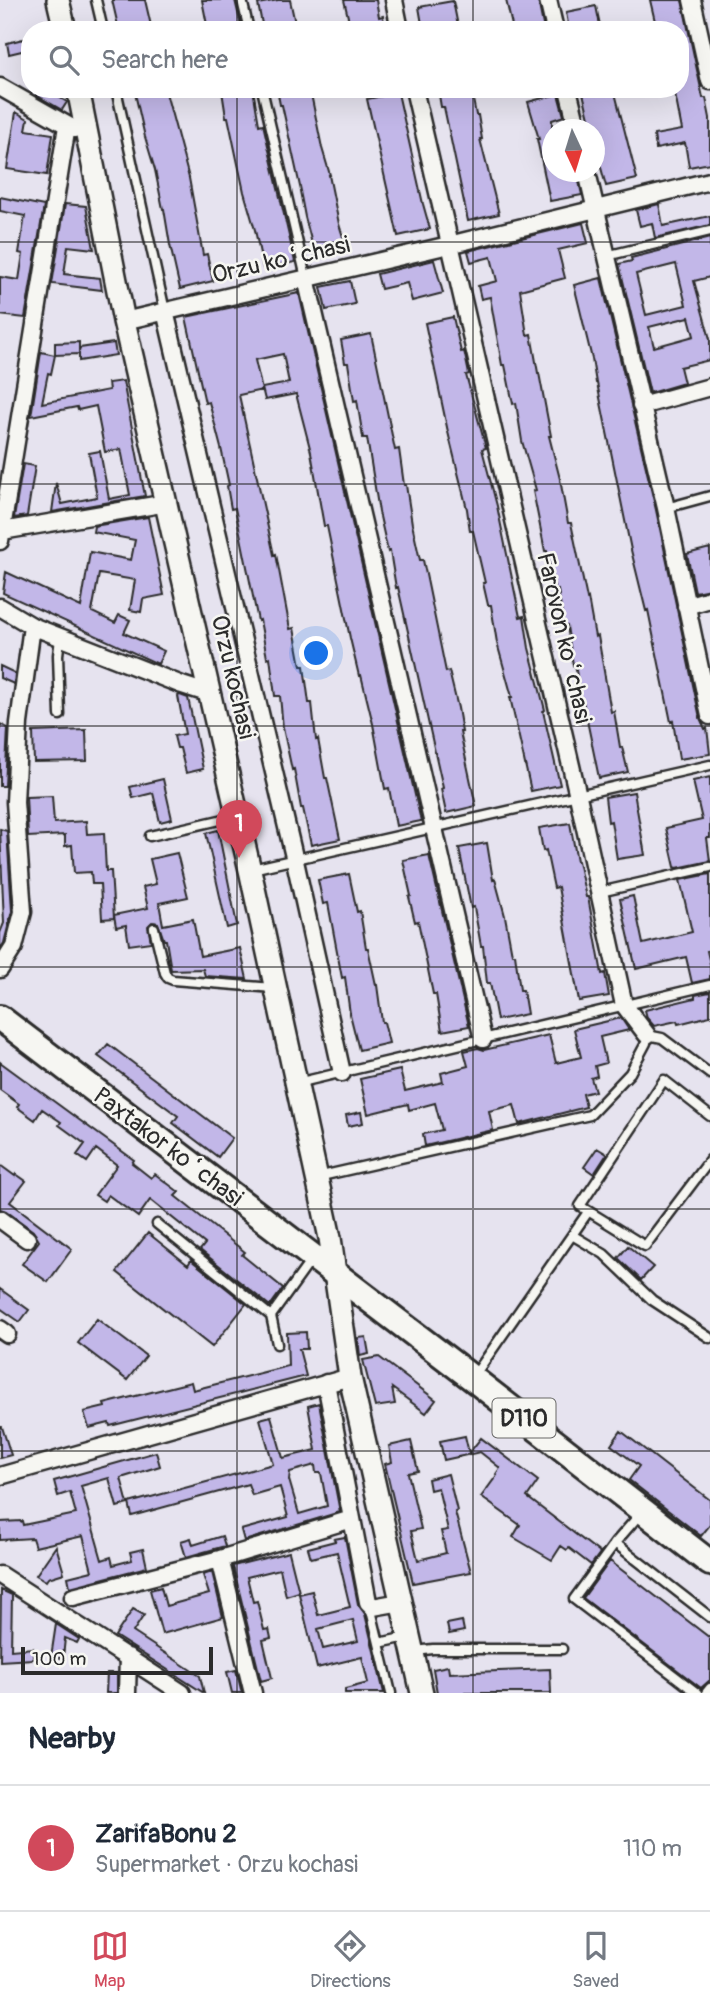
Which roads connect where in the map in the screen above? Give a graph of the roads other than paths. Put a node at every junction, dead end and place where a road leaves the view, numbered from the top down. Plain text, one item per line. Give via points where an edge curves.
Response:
1 (58, 0) edge
2 (96, 0) edge
3 (242, 0) edge
4 (394, 0) edge
5 (548, 0) edge
6 (692, 0) edge
7 (63, 21) edge
8 (101, 21) edge
9 (246, 21) edge
10 (398, 21) edge
11 (553, 21) edge
12 (710, 81) edge
13 (0, 87) edge
14 (80, 98) edge
15 (118, 98) edge
16 (264, 98) edge
17 (416, 98) edge
18 (570, 98) edge
19 (575, 119) edge
20 (67, 125) junction
21 (89, 136) junction
22 (710, 181) edge
23 (589, 182) edge
24 (595, 208) junction
25 (710, 231) edge
26 (449, 245) junction
27 (606, 256) junction
28 (306, 278) junction
29 (165, 311) junction
30 (124, 321) junction
31 (710, 387) edge
32 (641, 406) junction
33 (710, 496) edge
34 (167, 503) junction
35 (666, 508) junction
36 (1, 536) edge
37 (710, 599) edge
38 (686, 606) junction
39 (0, 607) edge
40 (32, 626) junction
41 (60, 638) junction
42 (210, 694) junction
43 (60, 715) dead end
44 (710, 716) edge
45 (710, 765) edge
46 (578, 796) junction
47 (237, 816) junction
48 (434, 829) junction
49 (150, 836) dead end
50 (295, 861) junction
51 (710, 867) edge
52 (250, 870) junction
53 (600, 892) junction
54 (155, 928) dead end
55 (0, 969) edge
56 (710, 985) edge
57 (276, 988) junction
58 (624, 1005) junction
59 (0, 1018) edge
60 (647, 1035) junction
61 (483, 1039) junction
62 (342, 1073) junction
63 (710, 1074) edge
64 (296, 1084) junction
65 (710, 1116) edge
66 (710, 1160) edge
67 (316, 1177) junction
68 (588, 1212) junction
69 (0, 1219) edge
70 (156, 1224) dead end
71 (572, 1235) junction
72 (27, 1239) dead end
73 (313, 1258) junction
74 (336, 1275) junction
75 (271, 1316) junction
76 (710, 1338) edge
77 (277, 1344) dead end
78 (350, 1377) junction
79 (472, 1378) junction
80 (326, 1383) junction
81 (0, 1476) edge
82 (642, 1510) junction
83 (352, 1519) junction
84 (615, 1543) junction
85 (220, 1559) junction
86 (710, 1563) edge
87 (0, 1575) edge
88 (73, 1597) dead end
89 (383, 1605) junction
90 (710, 1617) edge
91 (379, 1643) junction
92 (411, 1644) junction
93 (562, 1649) dead end
94 (128, 1657) junction
95 (710, 1688) edge
96 (127, 1693) edge
97 (182, 1693) edge
98 (253, 1693) edge
99 (391, 1693) edge
100 (422, 1693) edge
101 (697, 1693) edge
102 (706, 1693) edge

1 - 7 main road
2 - 8 lane
3 - 9 lane
4 - 10 street
5 - 11 street
6 - 12 street
13 - 20 street
14 - 21 main road, Orzu kochasi
15 - 29 lane
16 - 28 lane
17 - 26 street
18 - 19 street
20 - 21 street
20 - 36 street
21 - 30 main road, Orzu kochasi
22 - 24 street, Orzu koʻchasi
23 - 24 street
24 - 26 street, Orzu koʻchasi
24 - 27 street
25 - 27 lane
26 - 28 street, Orzu koʻchasi
26 - 46 street, Farovon koʻchasi
27 - 32 street
28 - 29 street, Orzu koʻchasi
28 - 48 street
29 - 30 street, Orzu koʻchasi
29 - 50 street
30 - 34 main road, Orzu kochasi
31 - 32 street
32 - 35 street
33 - 35 lane
34 - 36 street
34 - 42 main road, Orzu kochasi
35 - 38 street
37 - 38 street
38 - 44 street
39 - 40 street
40 - 41 street
40 - 55 street via 19,723 15,802 23,912 14,947
41 - 42 street
41 - 43 lane
42 - 47 main road, Orzu kochasi
45 - 46 lane
46 - 48 lane
46 - 53 street, Farovon koʻchasi
47 - 49 lane
47 - 52 main road, Orzu kochasi
48 - 50 lane
48 - 61 street
50 - 52 lane
50 - 62 street
51 - 53 lane
52 - 57 main road, Orzu kochasi
53 - 58 street, Farovon koʻchasi
54 - 57 lane via 168,978
56 - 58 lane
57 - 64 main road, Orzu kochasi
58 - 60 street, Farovon koʻchasi
58 - 61 lane
59 - 73 main road, Paxtakor koʻchasi / D110
60 - 63 lane via 662,1038
60 - 67 lane via 629,1073 590,1115
61 - 62 lane
62 - 64 lane
64 - 67 main road, Orzu kochasi
65 - 68 lane via 664,1080 580,1206
66 - 68 lane via 645,1246
67 - 74 main road, Orzu kochasi
68 - 71 lane
69 - 72 street
70 - 75 lane
71 - 76 lane via 604,1254 652,1300
71 - 79 lane
73 - 74 main road, Paxtakor koʻchasi / D110
73 - 75 lane
74 - 78 main road, Orzu kochasi
74 - 79 main road, D110
75 - 77 lane
78 - 80 street
78 - 89 main road, Orzu kochasi
79 - 82 main road, D110
80 - 81 street
80 - 83 street
82 - 84 lane
82 - 86 main road, D110
83 - 85 street
83 - 89 street
84 - 90 lane
84 - 101 lane via 574,1600
85 - 88 street
85 - 98 street
87 - 94 street
89 - 91 lane
89 - 92 main road, Orzu kochasi
91 - 92 lane
91 - 99 lane
92 - 93 lane via 433,1649
92 - 100 main road, Orzu kochasi
94 - 96 street
94 - 97 street
95 - 102 lane

